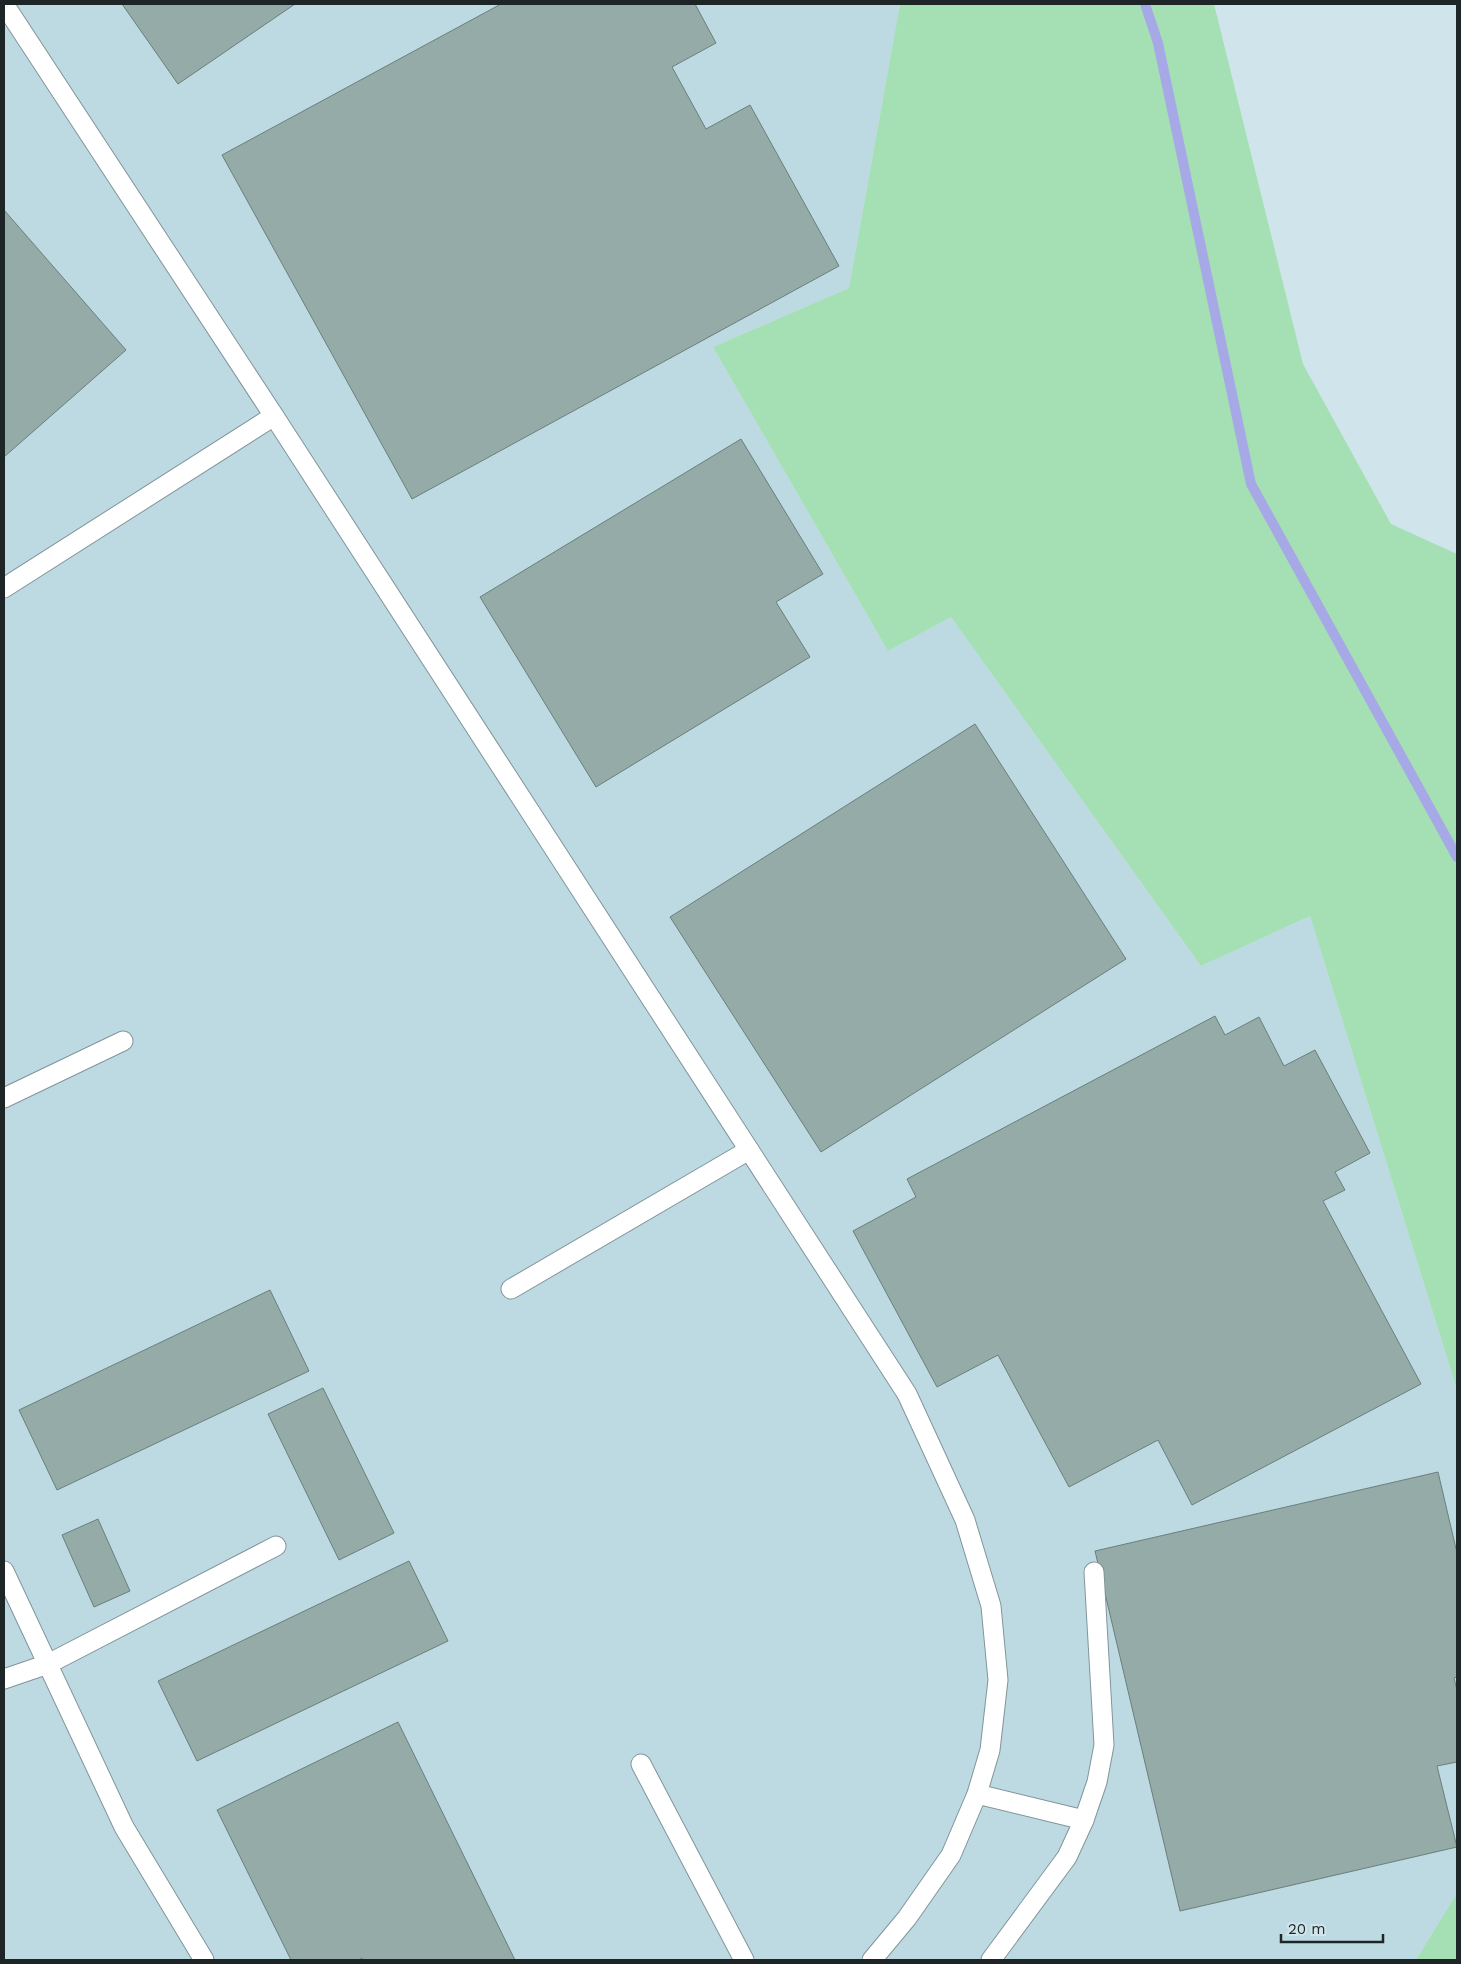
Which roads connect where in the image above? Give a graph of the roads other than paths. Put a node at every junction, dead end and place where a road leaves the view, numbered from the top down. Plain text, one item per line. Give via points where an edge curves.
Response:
1 (4, 4) edge
2 (274, 416) junction
3 (4, 588) edge
4 (123, 1042) dead end
5 (4, 1098) edge
6 (749, 1150) junction
7 (510, 1289) dead end
8 (276, 1546) dead end
9 (4, 1571) edge
10 (1094, 1572) dead end
11 (48, 1664) junction
12 (4, 1679) edge
13 (641, 1764) dead end
14 (977, 1794) junction
15 (1084, 1820) junction
16 (204, 1960) edge
17 (744, 1960) edge
18 (872, 1960) edge
19 (991, 1960) edge

1 - 2 lane
2 - 3 lane
2 - 6 lane
4 - 5 lane
6 - 7 lane
6 - 14 lane via 907,1394 965,1520 991,1606 998,1680 990,1750
8 - 11 lane
9 - 11 lane
10 - 15 lane via 1104,1745 1097,1782
11 - 12 lane
11 - 16 lane via 124,1827
13 - 17 lane
14 - 15 lane
14 - 18 lane via 950,1855 907,1918
15 - 19 lane via 1067,1857

